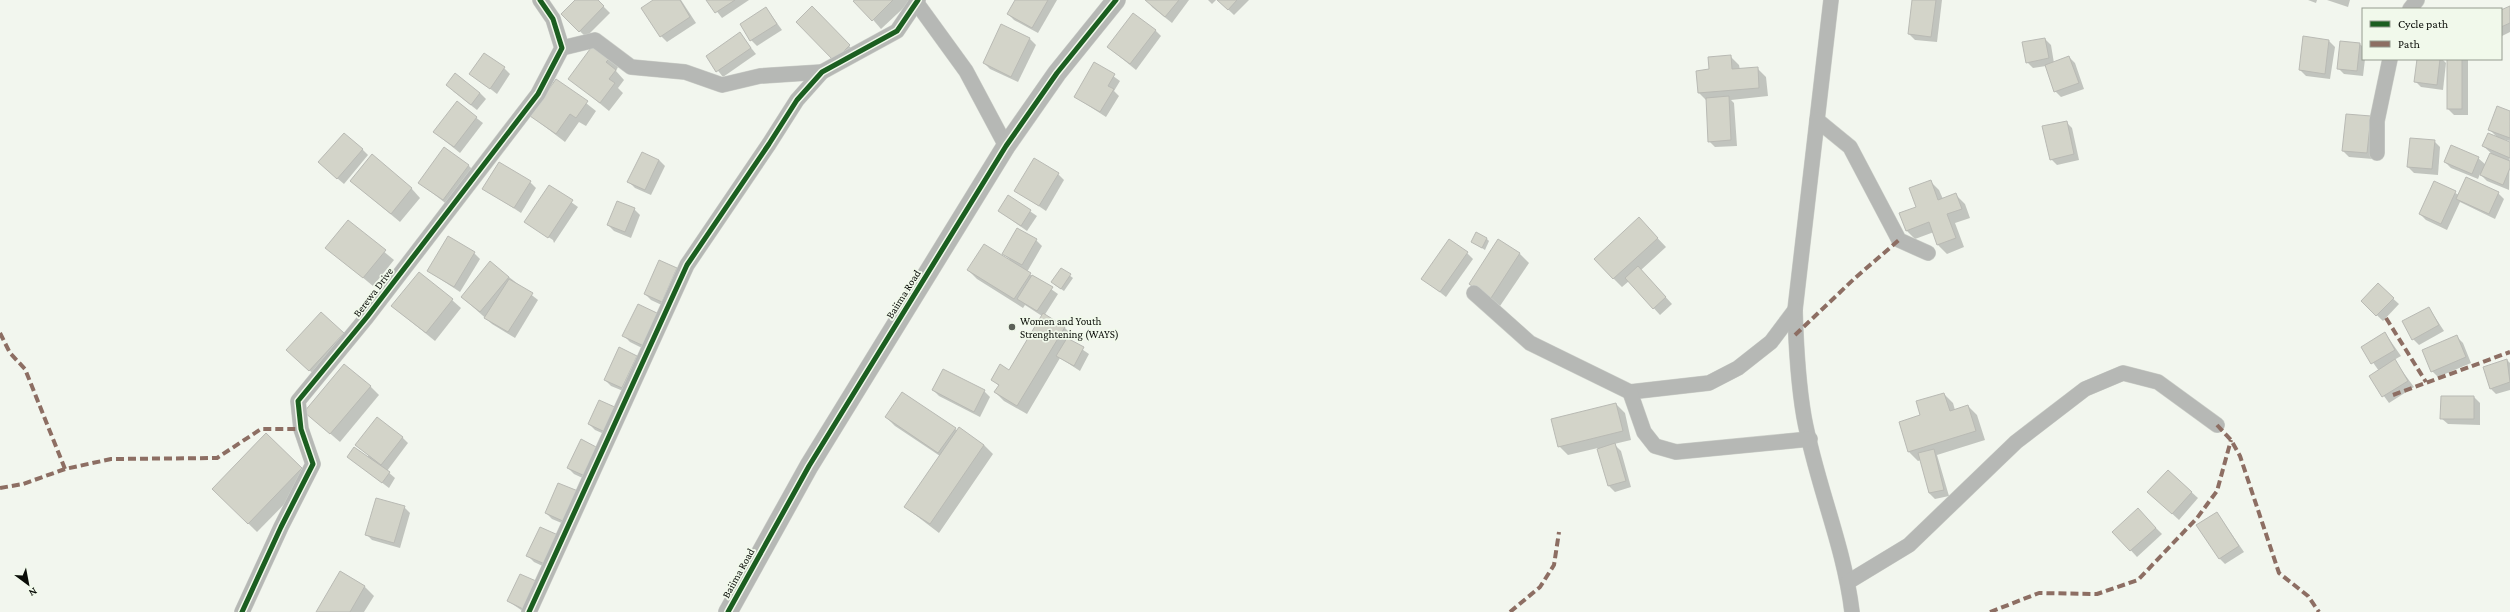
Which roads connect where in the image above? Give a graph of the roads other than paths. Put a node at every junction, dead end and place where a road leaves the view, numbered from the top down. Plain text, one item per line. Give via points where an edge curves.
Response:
1 (540, 0) edge
2 (1116, 0) edge
3 (1831, 0) edge
4 (2417, 0) edge
5 (917, 1) edge
6 (2411, 8) edge
7 (562, 48) junction
8 (2390, 60) edge
9 (822, 72) junction
10 (1817, 120) junction
11 (1006, 146) junction
12 (2377, 153) dead end
13 (1928, 253) dead end
14 (1474, 293) dead end
15 (1795, 310) junction
16 (1630, 392) junction
17 (2217, 425) dead end
18 (1810, 438) junction
19 (1848, 582) junction
20 (242, 612) edge
21 (529, 612) edge
22 (728, 612) edge
23 (1852, 612) edge

1 - 7 street via 553,19
2 - 11 street, Baiima Road via 1057,73
3 - 10 street
4 - 6 street
5 - 9 street via 897,31
5 - 11 street via 966,71
7 - 9 street via 595,40 631,67 685,72 722,85 760,76
7 - 20 street, Berewa Drive via 538,94 367,317 298,401 301,429 313,464
8 - 12 street via 2377,121
9 - 21 street via 797,100 687,265
10 - 13 street via 1850,147 1899,240
10 - 15 street
11 - 22 street, Baiima Road via 810,466
14 - 16 street via 1530,344
15 - 16 street via 1771,342 1738,368 1709,383
15 - 18 street via 1795,335 1804,416
16 - 18 street via 1644,432 1655,446 1676,452
17 - 19 street via 2158,382 2123,374 2085,389 2016,442 1909,546
18 - 19 street
19 - 23 street

